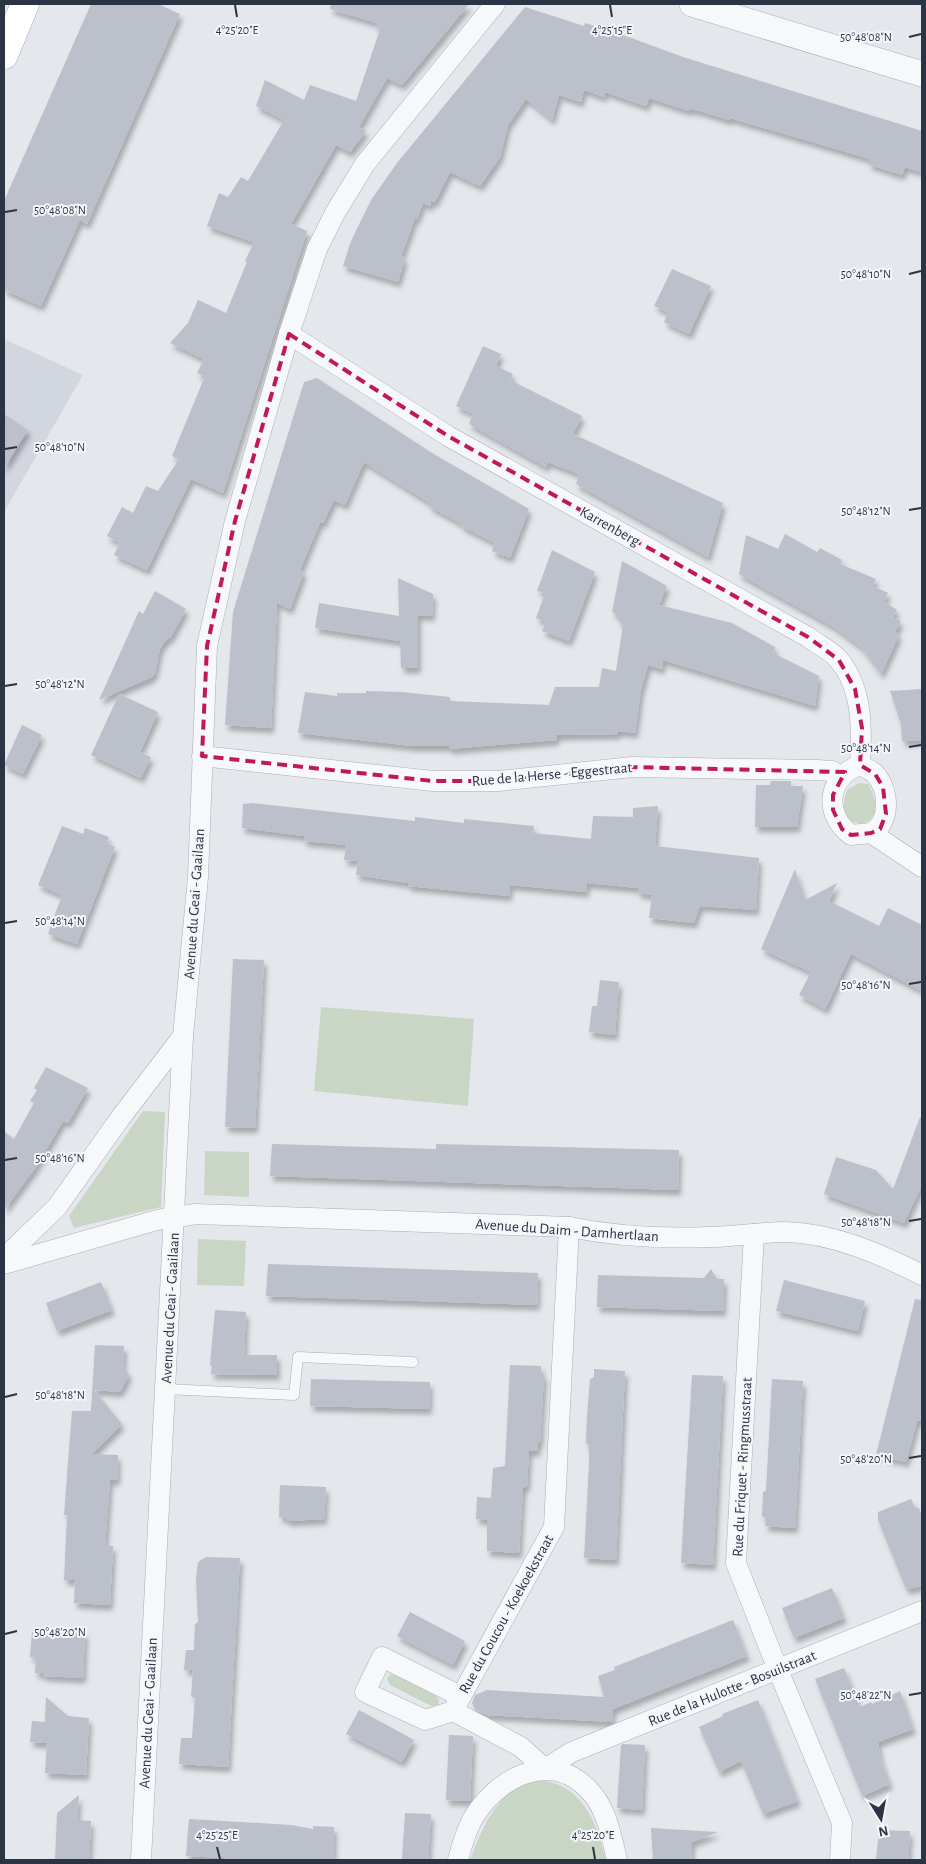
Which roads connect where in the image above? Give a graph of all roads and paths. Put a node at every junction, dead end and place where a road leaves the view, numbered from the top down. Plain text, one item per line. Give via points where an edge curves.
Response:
1 (24, 4) edge
2 (495, 4) edge
3 (692, 4) edge
4 (4, 55) edge
5 (922, 74) edge
6 (289, 334) junction
7 (202, 756) junction
8 (860, 765) junction
9 (840, 778) junction
10 (871, 833) junction
11 (922, 867) edge
12 (183, 1036) junction
13 (175, 1217) junction
14 (569, 1227) junction
15 (754, 1234) junction
16 (4, 1258) edge
17 (4, 1264) edge
18 (922, 1275) edge
19 (413, 1362) dead end
20 (165, 1389) junction
21 (922, 1611) edge
22 (778, 1670) junction
23 (545, 1769) junction
24 (141, 1860) edge
25 (458, 1860) edge
26 (617, 1860) edge
27 (840, 1860) edge

1 - 4 main road
2 - 6 street, Avenue du Geai - Gaailaan via 360,172 317,249
3 - 5 street
6 - 7 street, Avenue du Geai - Gaailaan via 234,521 207,646
6 - 8 street, Karrenberg via 448,436 799,632 839,660 855,689 862,728
7 - 9 street, Rue de la Herse - Eggestraat via 433,781 499,781 632,767 824,770 832,771
7 - 12 street, Avenue du Geai - Gaailaan via 198,877
8 - 9 street
8 - 10 street via 875,774 885,798 886,814 880,828
9 - 10 street via 833,795 836,821 851,835
10 - 11 street
12 - 13 street, Avenue du Geai - Gaailaan
12 - 16 street via 57,1207
13 - 14 street, Avenue du Daim - Damhertlaan via 196,1214
13 - 17 street, Avenue du Daim - Damhertlaan
13 - 20 street, Avenue du Geai - Gaailaan
14 - 15 street, Avenue du Daim - Damhertlaan via 615,1235 709,1238
14 - 23 street, Rue du Coucou - Koekoekstraat via 554,1527 456,1704 522,1747
15 - 18 street, Avenue du Daim - Damhertlaan via 786,1232 830,1239 874,1252
15 - 22 street, Rue du Friquet - Ringmusstraat via 736,1563
19 - 20 lane via 298,1357 294,1395
20 - 24 street, Avenue du Geai - Gaailaan
21 - 22 street, Rue de la Hulotte - Bosuilstraat
22 - 23 street, Rue de la Hulotte - Bosuilstraat via 572,1752
22 - 27 street, Rue du Friquet - Ringmusstraat via 842,1823
23 - 25 street via 526,1772 504,1784 487,1801 472,1820
23 - 26 street via 562,1772 588,1789 604,1815

